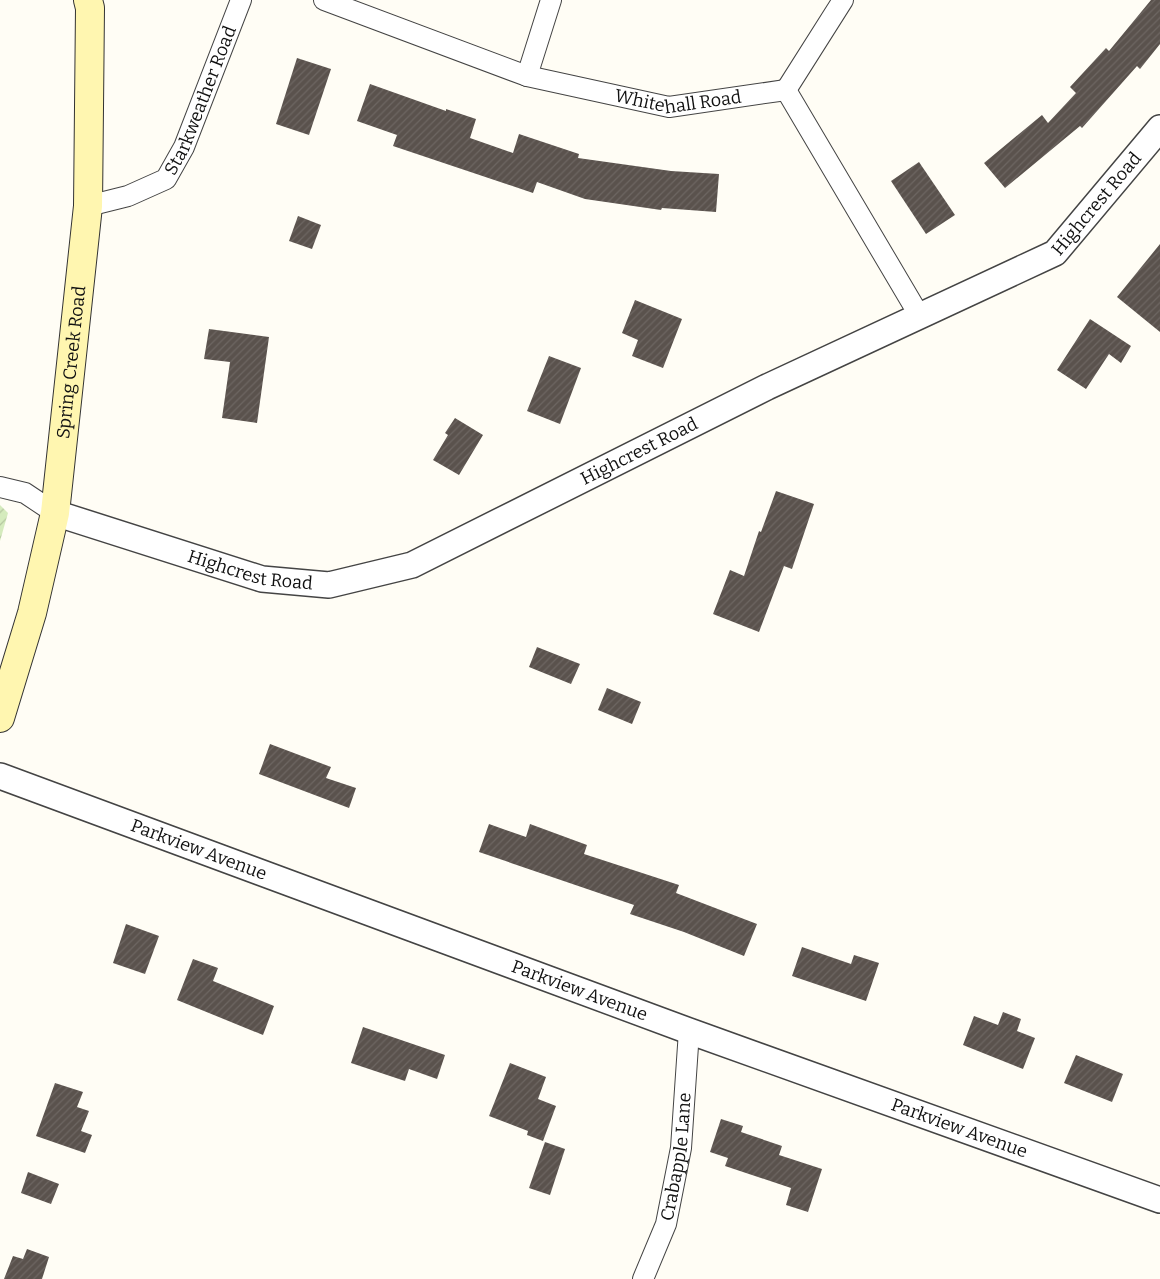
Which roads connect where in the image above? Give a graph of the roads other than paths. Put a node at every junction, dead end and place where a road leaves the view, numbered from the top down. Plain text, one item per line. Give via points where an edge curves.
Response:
1 (88, 0) edge
2 (241, 0) edge
3 (324, 0) edge
4 (551, 0) edge
5 (843, 0) edge
6 (526, 76) junction
7 (786, 90) junction
8 (1160, 128) edge
9 (88, 206) junction
10 (919, 316) junction
11 (0, 487) edge
12 (54, 512) junction
13 (0, 718) edge
14 (0, 776) edge
15 (690, 1031) junction
16 (1160, 1200) edge
17 (643, 1279) edge

1 - 9 main road, Spring Creek Road
2 - 9 street, Starkweather Road via 184,146 166,179 128,196
3 - 6 street, Whitehall Road
4 - 6 street
5 - 7 street
6 - 7 street, Whitehall Road via 669,107
7 - 10 street
8 - 10 street, Highcrest Road via 1054,252
9 - 12 main road, Spring Creek Road
10 - 12 street, Highcrest Road via 767,387 412,565 329,585 262,579
11 - 12 street via 25,492
12 - 13 main road, Spring Creek Road via 32,613
14 - 15 street, Parkview Avenue
15 - 16 street, Parkview Avenue
15 - 17 street, Crabapple Lane via 681,1148 666,1224

